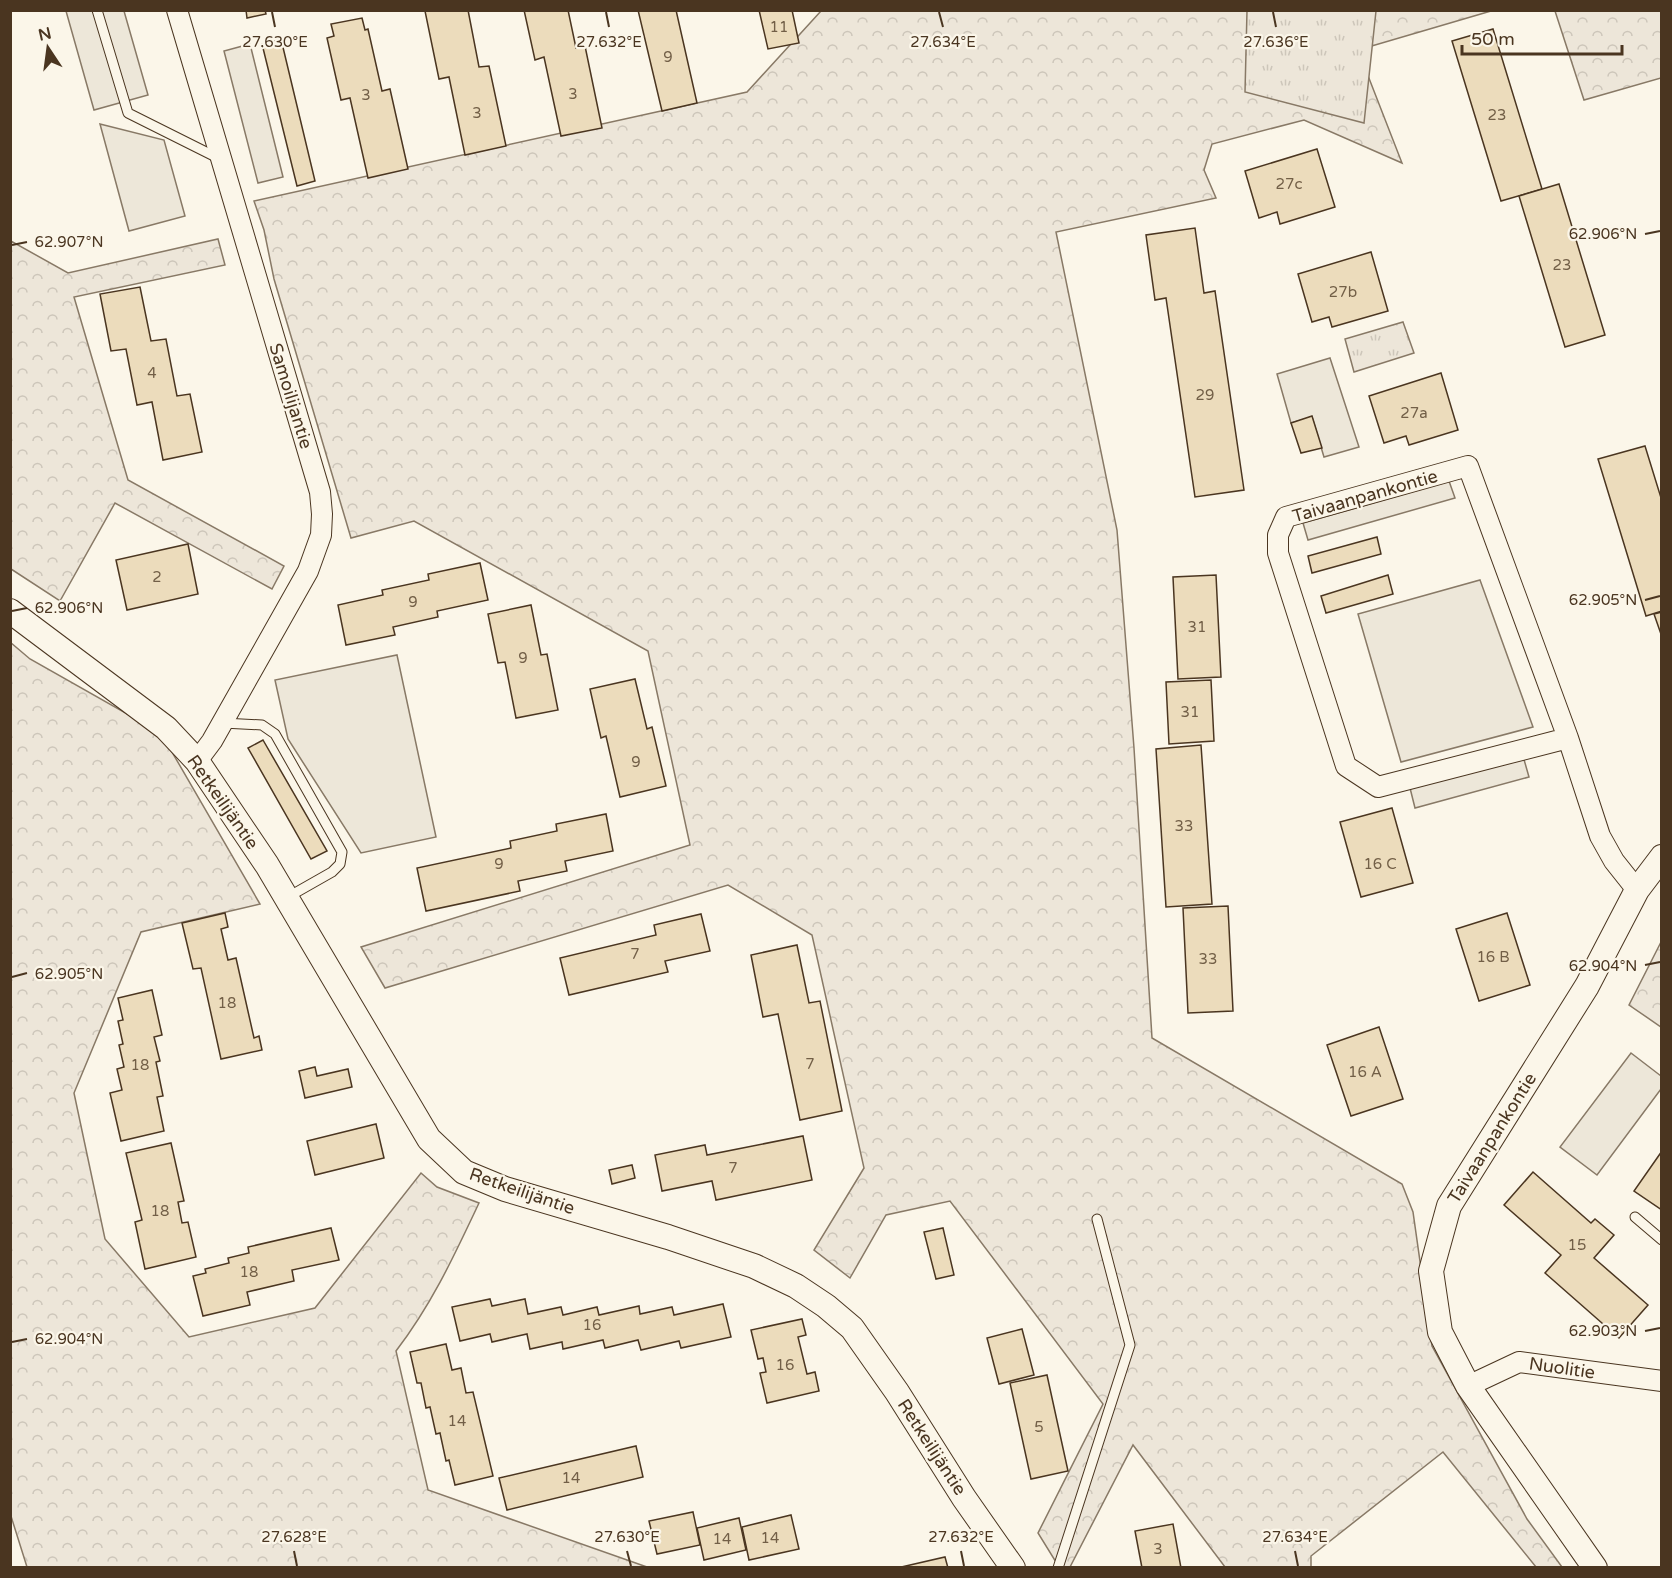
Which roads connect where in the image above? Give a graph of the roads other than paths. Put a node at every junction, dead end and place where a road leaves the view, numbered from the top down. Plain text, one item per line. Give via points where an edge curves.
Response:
1 (97, 10) edge
2 (177, 10) edge
3 (220, 159) junction
4 (10, 611) edge
5 (223, 723) junction
6 (1568, 738) junction
7 (197, 761) junction
8 (1662, 857) edge
9 (1637, 890) junction
10 (286, 898) junction
11 (1635, 1217) dead end
12 (1097, 1219) dead end
13 (1662, 1240) edge
14 (1662, 1381) edge
15 (1468, 1386) junction
16 (1012, 1568) edge
17 (1058, 1568) edge
18 (1596, 1568) edge

1 - 3 lane via 128,113
2 - 3 street, Samoilijantie
3 - 5 street, Samoilijantie via 320,492 322,514 321,536 308,571
4 - 7 street, Retkeilijäntie via 166,728
5 - 7 street, Samoilijantie
5 - 10 lane via 262,725 275,734 342,852 340,864 332,872
6 - 6 street, Taivaanpankontie via 1468,466 1286,518 1278,535 1278,553 1346,766 1378,787
6 - 9 street, Taivaanpankontie via 1600,836
7 - 10 street, Retkeilijäntie
8 - 9 street
9 - 15 street, Taivaanpankontie via 1587,986 1449,1206 1431,1271 1440,1332
10 - 16 street, Retkeilijäntie via 429,1139 464,1172 505,1189 754,1266 826,1306 852,1328
11 - 13 lane
12 - 17 lane via 1130,1345
14 - 15 street, Nuolitie via 1519,1362
15 - 18 street, Taivaanpankontie

